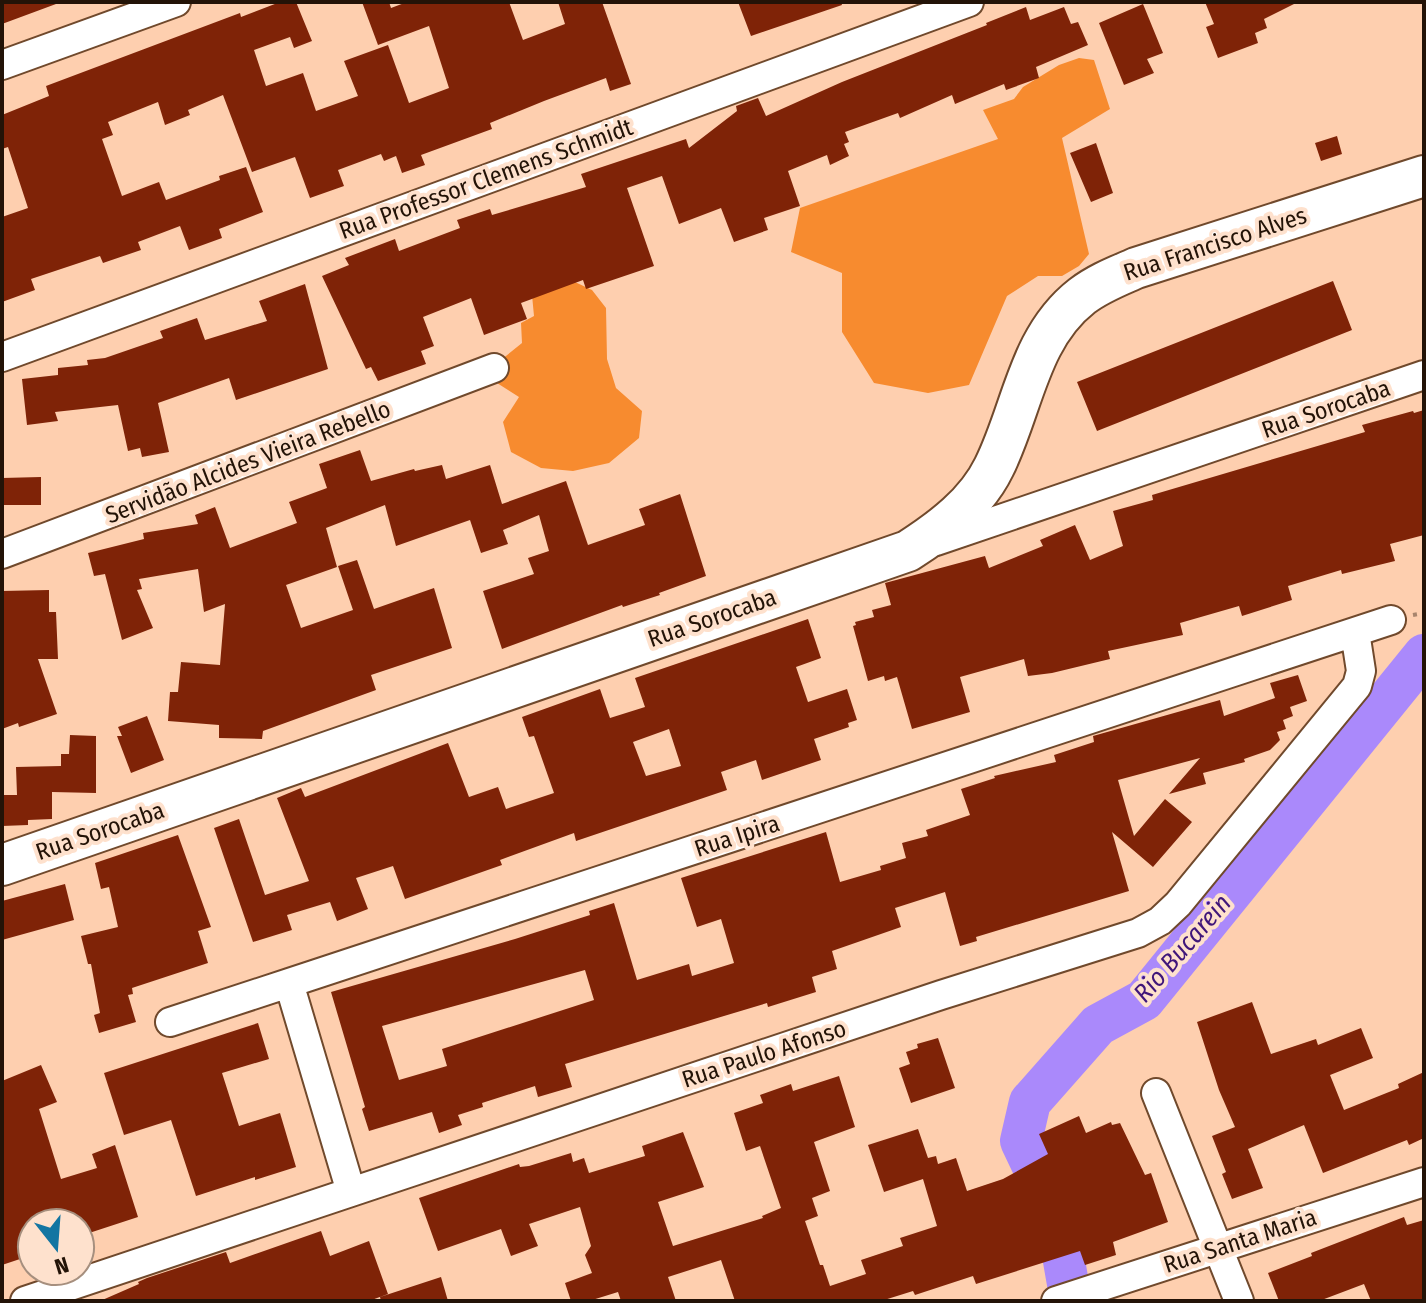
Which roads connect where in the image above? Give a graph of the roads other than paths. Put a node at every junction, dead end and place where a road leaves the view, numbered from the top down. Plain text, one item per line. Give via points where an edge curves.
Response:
1 (176, 2) edge
2 (969, 2) edge
3 (2, 65) edge
4 (1424, 176) edge
5 (2, 357) edge
6 (494, 368) dead end
7 (1424, 375) edge
8 (908, 551) junction
9 (2, 554) edge
10 (1391, 620) dead end
11 (1355, 632) junction
12 (2, 865) edge
13 (289, 983) junction
14 (170, 1022) dead end
15 (1156, 1093) dead end
16 (1424, 1182) edge
17 (351, 1192) junction
18 (1218, 1249) junction
19 (25, 1301) edge
20 (1056, 1301) edge
21 (1239, 1301) edge

1 - 3 street
2 - 5 street, Rua Professor Clemens Schmidt
4 - 8 main road, Rua Francisco Alves via 1136,268 1081,297 1042,345 994,468 979,491 939,531
6 - 9 street, Servidão Alcides Vieira Rebello
7 - 8 street, Rua Sorocaba
8 - 12 main road, Rua Sorocaba
10 - 11 street, Rua Ipira
11 - 13 street, Rua Ipira
11 - 17 street, Rua Paulo Afonso via 1361,671 1357,686 1160,921 1138,933
13 - 14 street, Rua Ipira
13 - 17 street
15 - 18 street
16 - 18 street, Rua Santa Maria
17 - 19 street, Rua Paulo Afonso
18 - 20 street, Rua Santa Maria
18 - 21 street

